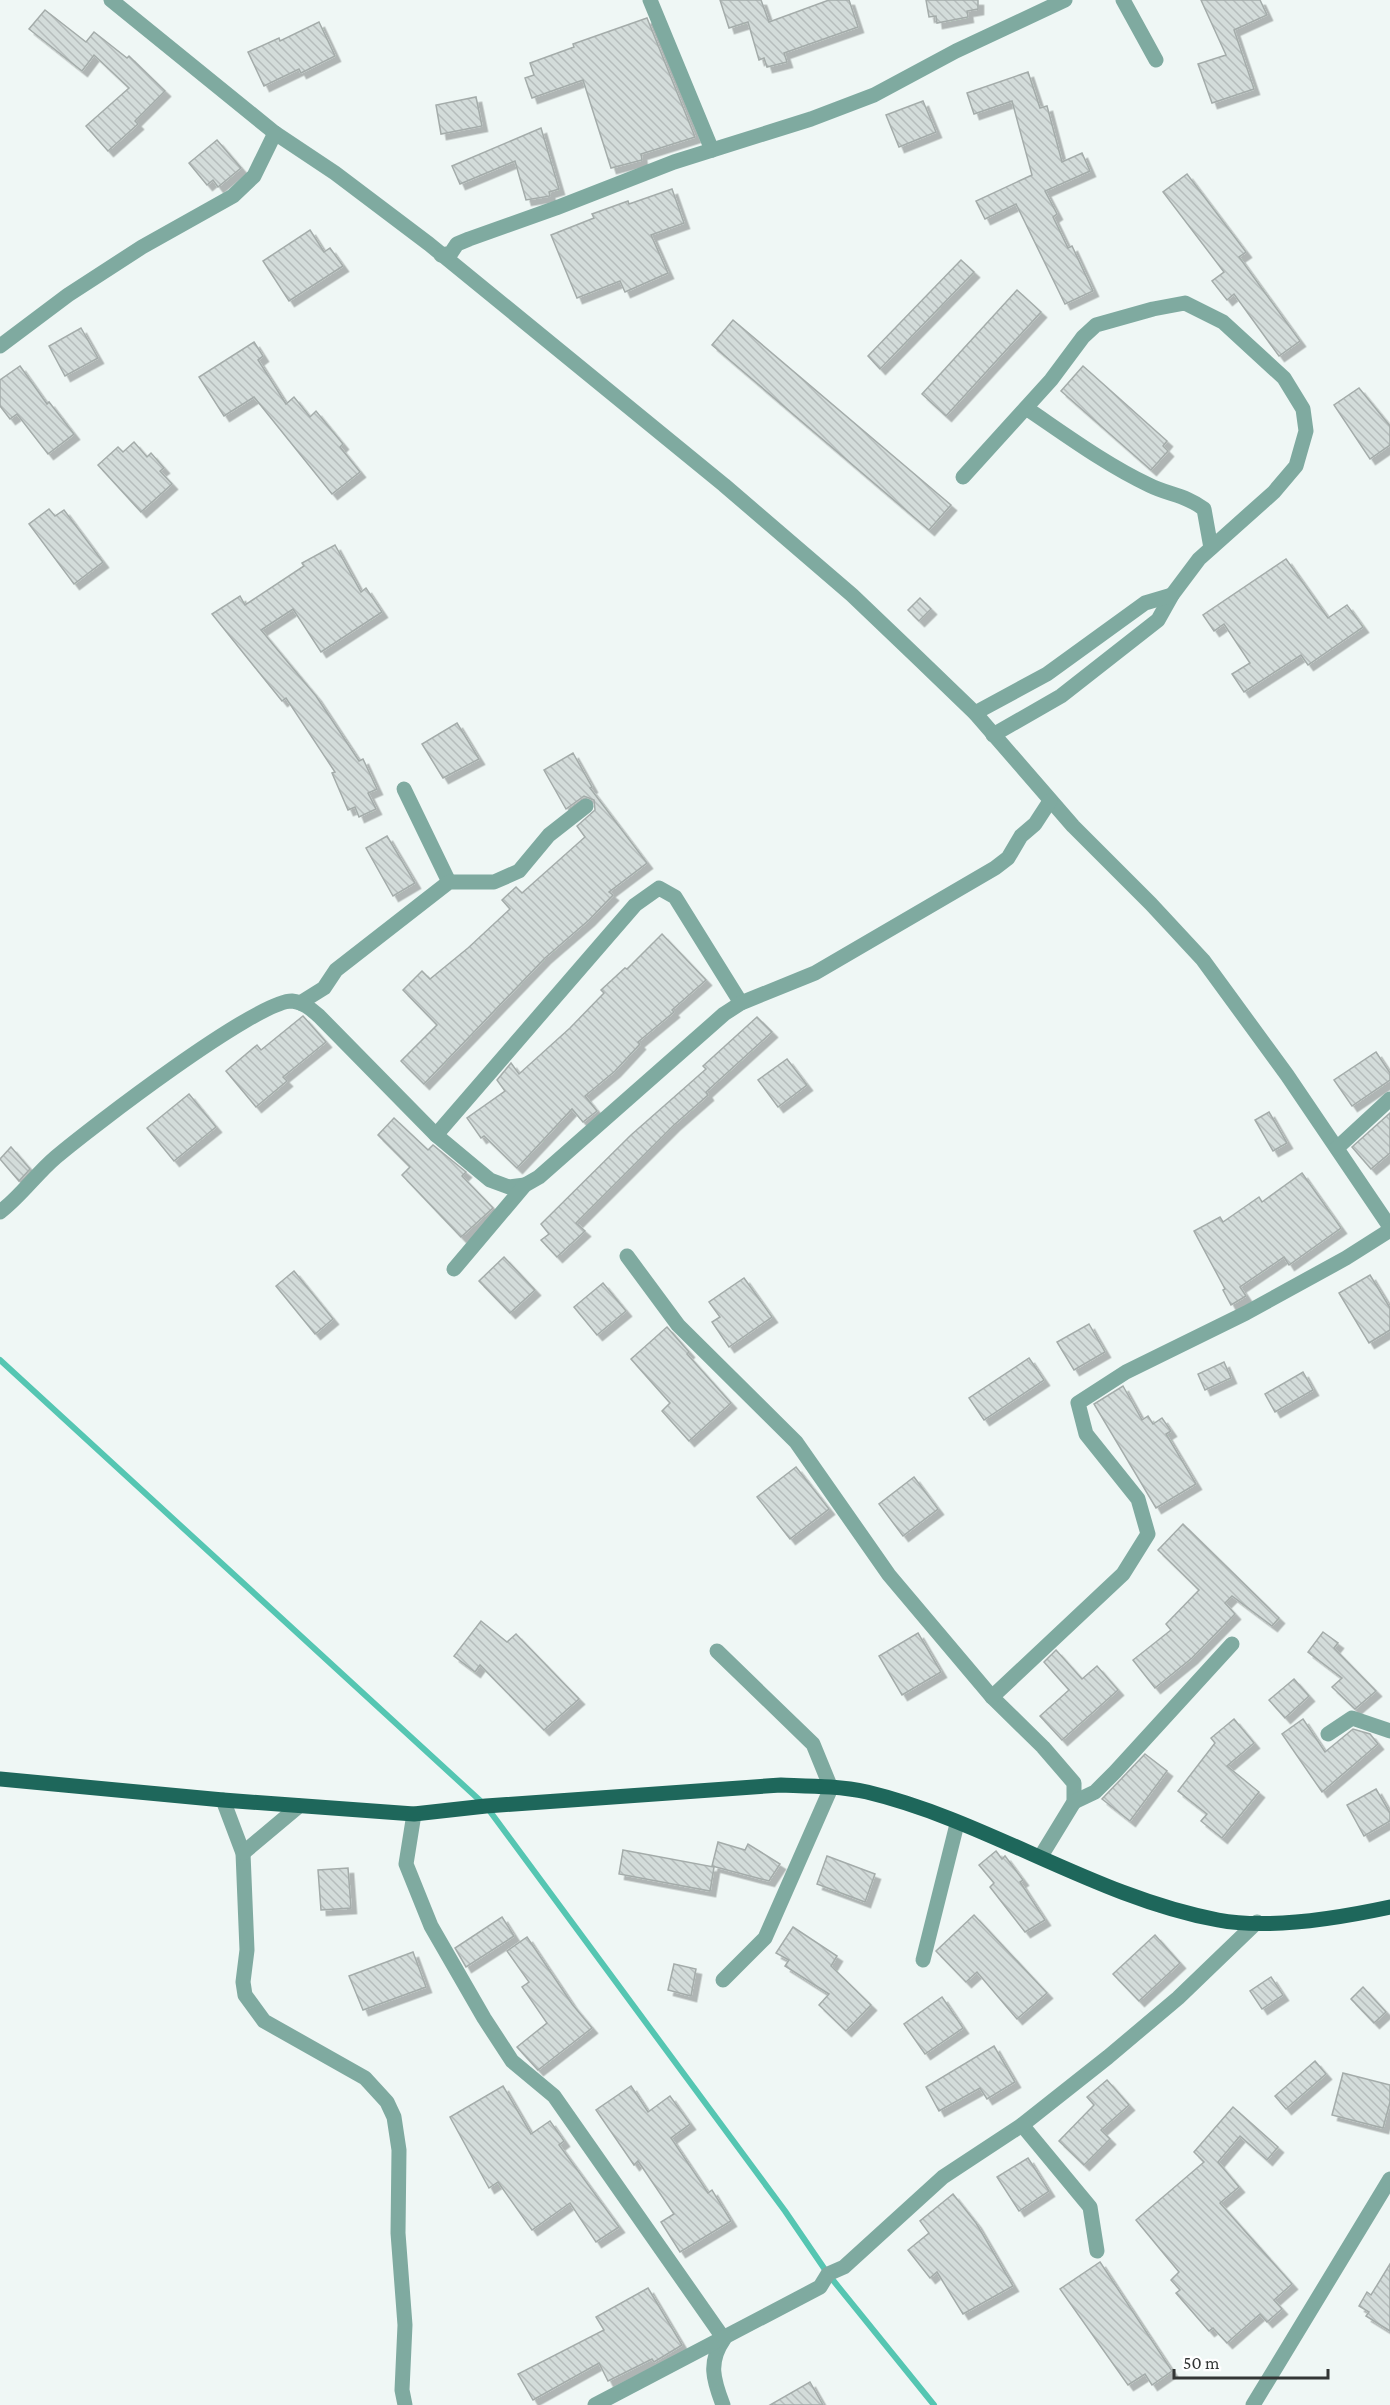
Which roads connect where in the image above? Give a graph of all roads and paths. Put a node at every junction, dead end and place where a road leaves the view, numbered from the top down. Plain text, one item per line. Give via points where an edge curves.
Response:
1 (111, 0) edge
2 (650, 0) edge
3 (1065, 0) edge
4 (1123, 0) edge
5 (1156, 60) dead end
6 (275, 133) junction
7 (712, 150) junction
8 (441, 255) junction
9 (0, 346) edge
10 (1026, 408) junction
11 (963, 477) dead end
12 (1211, 548) junction
13 (1172, 595) junction
14 (975, 714) junction
15 (993, 735) junction
16 (404, 789) dead end
17 (1050, 801) junction
18 (586, 806) dead end
19 (449, 882) junction
20 (300, 1003) junction
21 (741, 1003) junction
22 (1390, 1099) edge
23 (436, 1135) junction
24 (1337, 1148) junction
25 (525, 1185) junction
26 (0, 1212) edge
27 (1390, 1228) edge
28 (627, 1256) dead end
29 (454, 1269) dead end
30 (1232, 1644) dead end
31 (717, 1651) dead end
32 (992, 1697) junction
33 (1390, 1731) edge
34 (1328, 1734) dead end
35 (0, 1779) edge
36 (831, 1788) junction
37 (223, 1800) junction
38 (1074, 1802) junction
39 (299, 1806) junction
40 (414, 1814) junction
41 (957, 1824) junction
42 (243, 1853) junction
43 (1041, 1856) junction
44 (1390, 1907) edge
45 (1257, 1922) junction
46 (923, 1960) dead end
47 (723, 1980) dead end
48 (1022, 2125) junction
49 (1390, 2179) edge
50 (1097, 2252) dead end
51 (724, 2338) junction
52 (405, 2405) edge
53 (595, 2405) edge
54 (723, 2405) edge
55 (1253, 2405) edge

1 - 6 street
2 - 7 street
3 - 7 street via 874,95
4 - 5 street
6 - 8 street via 335,173
6 - 9 street via 254,176 233,196 142,247
7 - 8 street via 469,239 457,244 451,253
8 - 14 street via 724,484 852,595
10 - 11 street
10 - 12 street via 1097,457 1151,486 1190,498 1204,509
10 - 12 street via 1096,325 1185,303 1223,322 1284,378 1303,409 1306,431 1296,466 1274,492
12 - 13 street
13 - 14 street via 1145,603 1047,674
13 - 15 street via 1158,620 1118,652 1061,696
14 - 15 street
15 - 17 street
16 - 19 street
17 - 21 street via 1008,858 994,868 815,974
17 - 24 street via 1203,960
18 - 19 street via 549,835 519,871 494,882
19 - 20 street via 336,970 324,988
20 - 23 street via 319,1016
20 - 26 street via 291,1001 268,1007 187,1058 81,1136
21 - 23 street via 675,897 659,888 635,905
21 - 25 street
22 - 24 street
23 - 25 street via 490,1180 509,1186
24 - 27 street
25 - 29 street
27 - 32 street via 1265,1303 1126,1372 1078,1403 1086,1434 1138,1499 1148,1534 1123,1574
28 - 32 street via 678,1325 796,1442 889,1575
30 - 38 street via 1095,1792
31 - 36 street via 813,1744
32 - 38 street via 1074,1783
33 - 34 street via 1352,1719
35 - 37 main road
36 - 40 main road via 781,1785
36 - 41 main road via 866,1792
36 - 47 street via 765,1938
37 - 39 main road
37 - 42 street
38 - 43 street
39 - 40 main road
39 - 42 street
40 - 51 street via 406,1864 431,1926 484,2018 512,2061 554,2096
41 - 43 main road
41 - 46 street
42 - 52 street via 245,1995 264,2021 365,2078 394,2116 399,2150
43 - 45 main road via 1155,1905 1220,1921
44 - 45 main road via 1287,1923
45 - 48 street via 1178,1998
48 - 50 street via 1090,2207
48 - 51 street via 944,2177 844,2267 828,2274 820,2287
49 - 55 street
51 - 53 street
51 - 54 street via 712,2365

